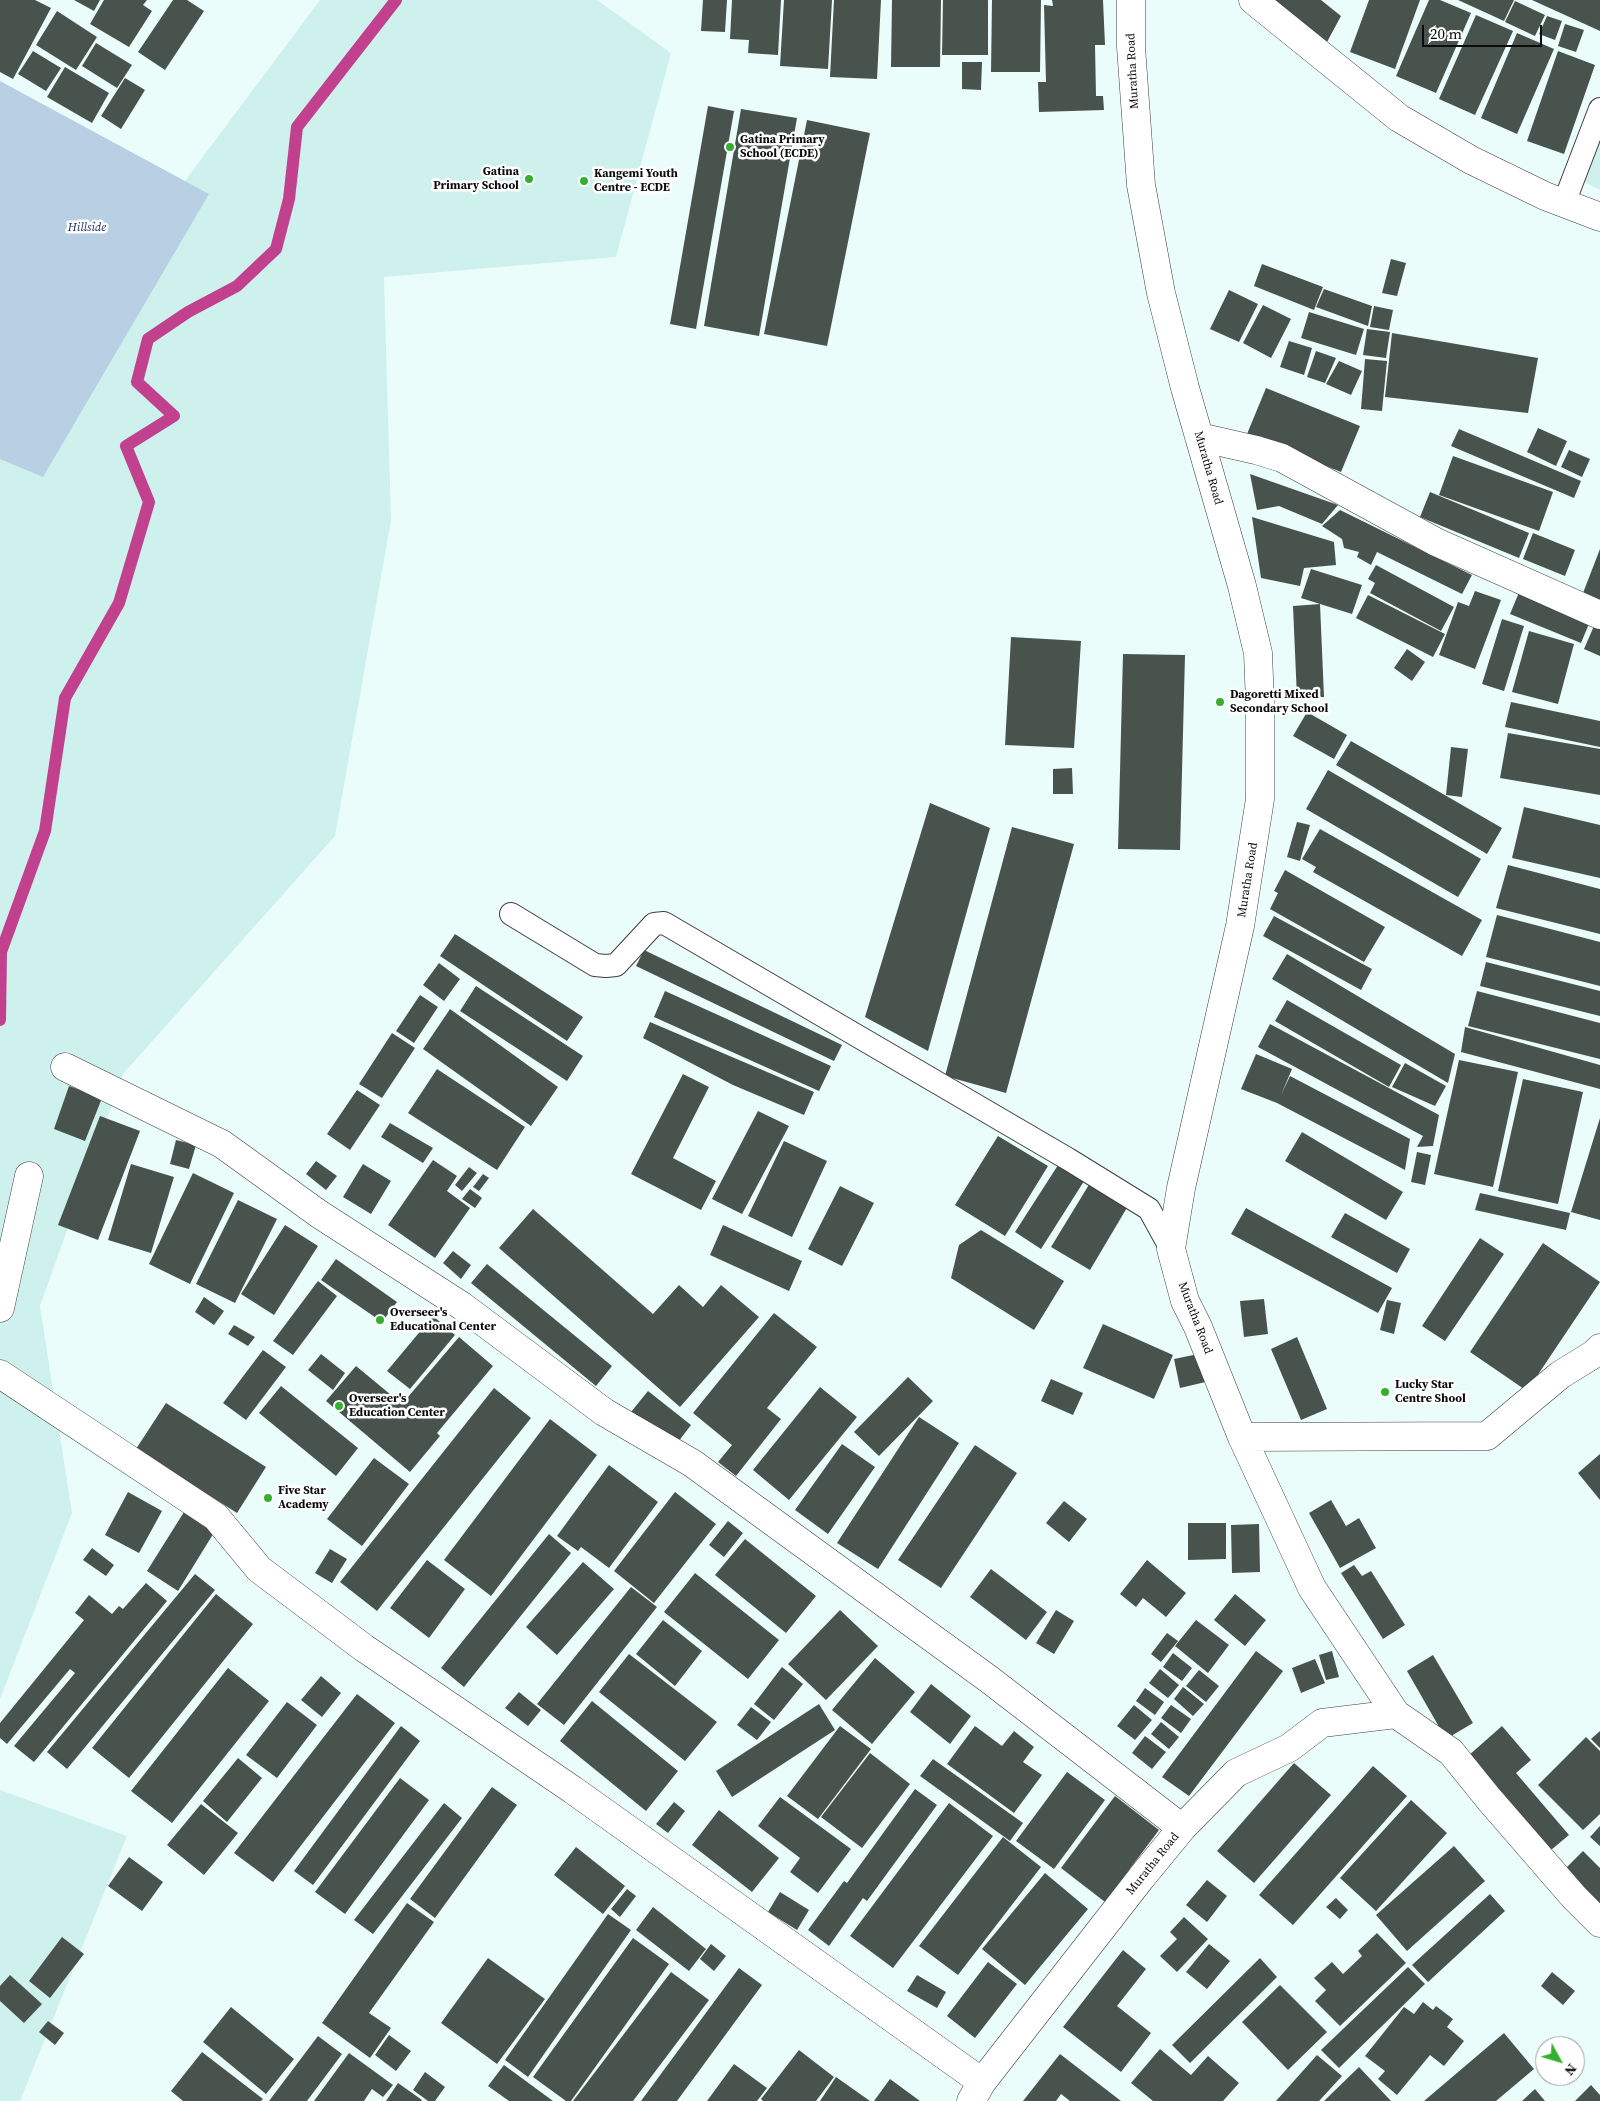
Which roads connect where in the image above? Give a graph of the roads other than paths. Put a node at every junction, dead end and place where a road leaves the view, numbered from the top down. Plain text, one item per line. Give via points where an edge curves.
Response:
1 (1130, 0) edge
2 (1253, 0) edge
3 (1600, 110) edge
4 (1564, 203) junction
5 (1600, 217) edge
6 (1199, 437) junction
7 (1600, 615) edge
8 (511, 914) dead end
9 (65, 1067) dead end
10 (29, 1176) dead end
11 (1171, 1249) junction
12 (0, 1308) edge
13 (1600, 1348) edge
14 (0, 1374) edge
15 (1242, 1437) junction
16 (1396, 1714) junction
17 (1182, 1828) junction
18 (1600, 1923) edge
19 (977, 2092) edge

1 - 6 street, Muratha Road via 1141,185 1161,293
2 - 4 street via 1399,118 1472,160
3 - 4 lane
4 - 5 street
6 - 7 street via 1282,458 1436,542
6 - 11 street, Muratha Road via 1258,653 1260,799 1240,926 1181,1188
8 - 11 lane via 595,965 606,966 616,965 654,924 664,923 1068,1158 1149,1209
9 - 17 street via 222,1144 319,1214 462,1306 604,1412 692,1463 990,1680
10 - 12 street
11 - 15 street, Muratha Road via 1185,1301
13 - 15 street via 1560,1375 1487,1436
14 - 19 street via 216,1517 259,1569 364,1648 573,1790
15 - 16 street, Muratha Road via 1312,1588
16 - 17 street, Muratha Road via 1322,1723 1289,1748 1236,1773
16 - 18 street, Muratha Road via 1452,1752 1567,1890
17 - 19 street, Muratha Road

